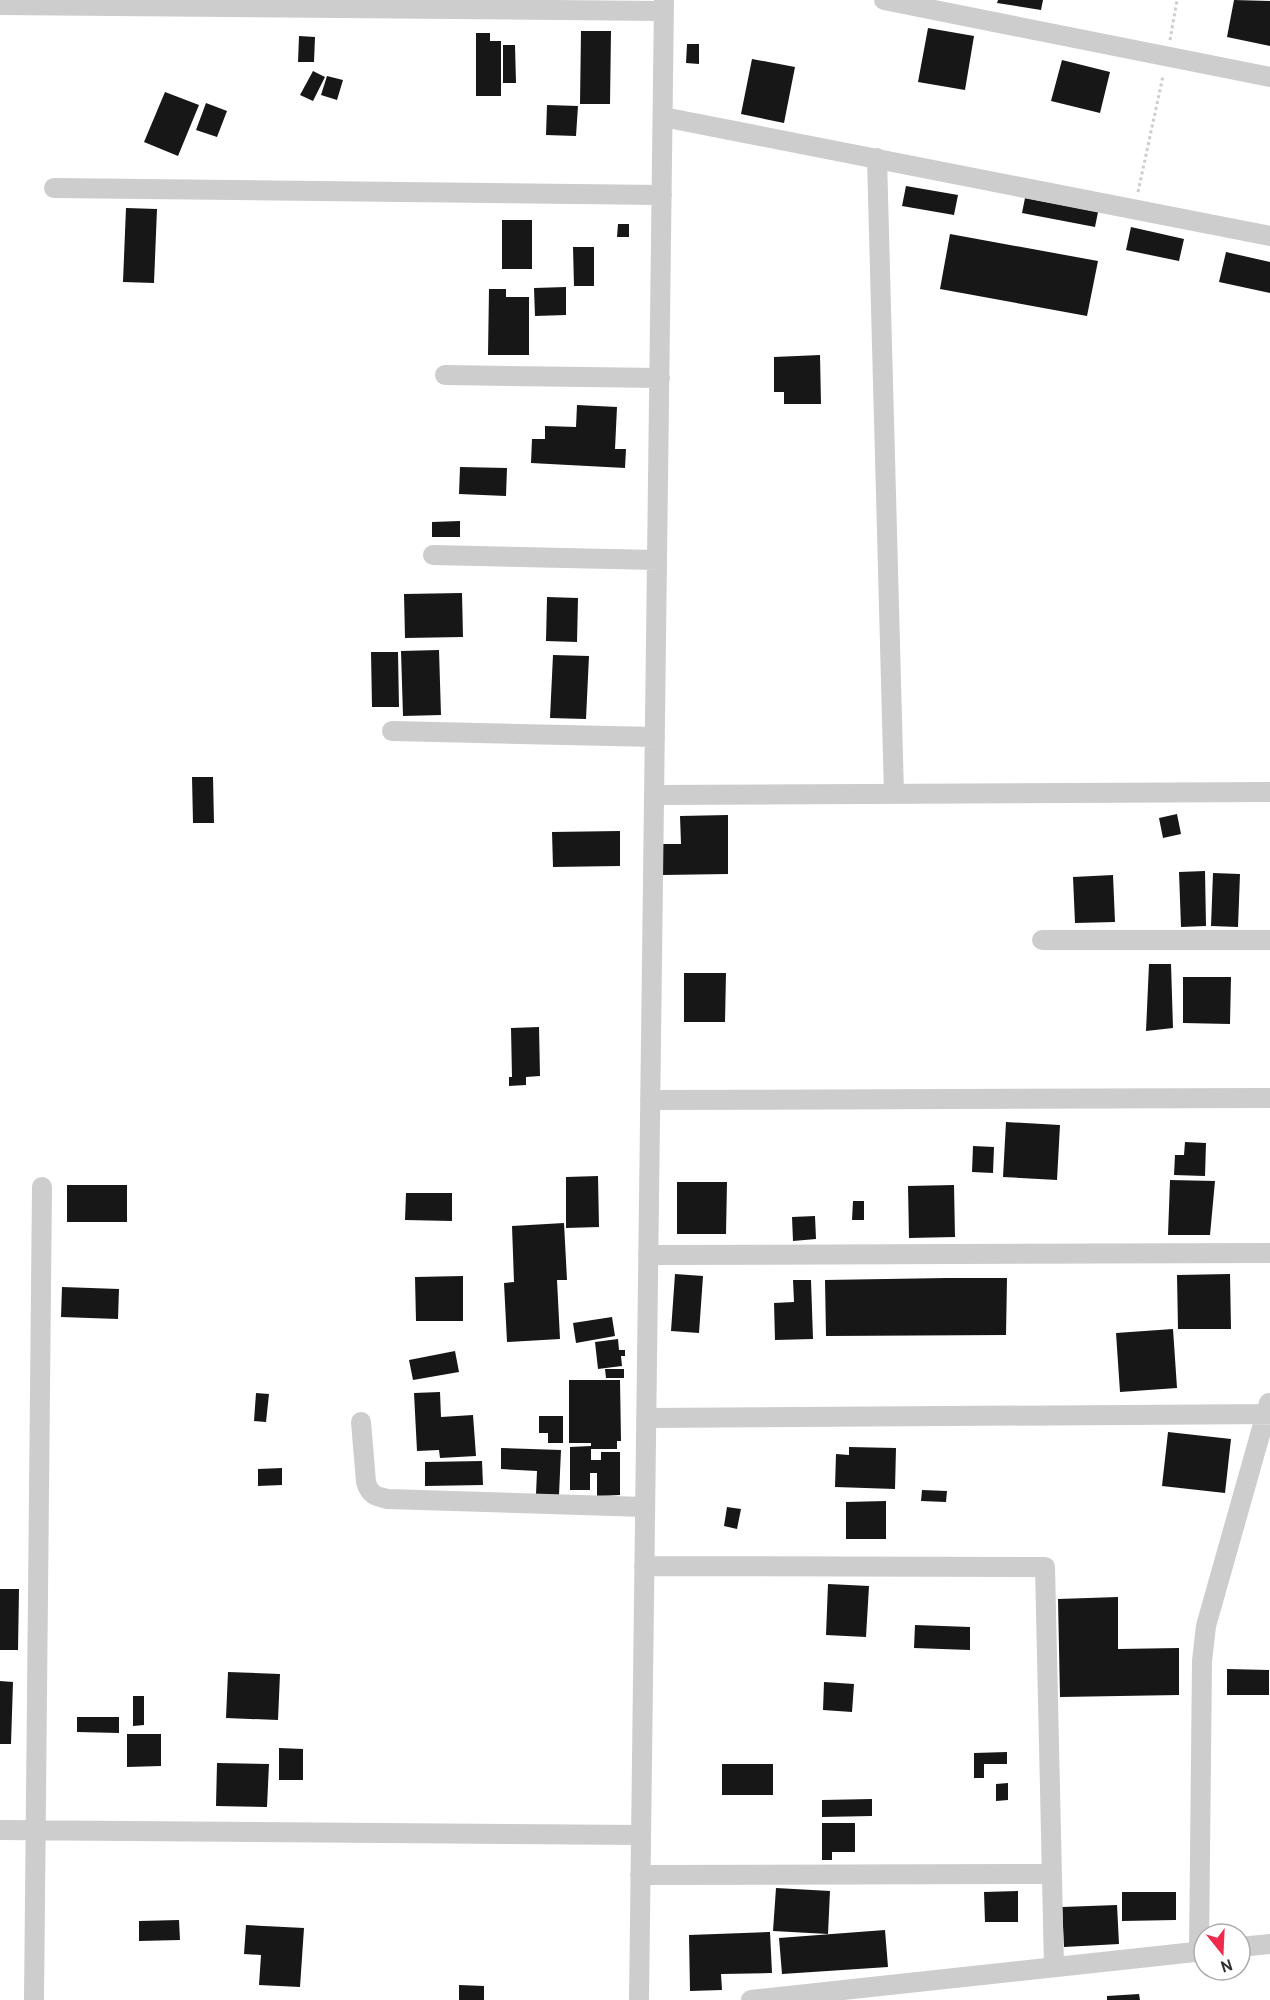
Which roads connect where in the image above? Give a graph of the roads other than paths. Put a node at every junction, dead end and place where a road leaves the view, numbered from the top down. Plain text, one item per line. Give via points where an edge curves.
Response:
1 (884, 0) edge
2 (0, 5) edge
3 (664, 6) edge
4 (1270, 77) edge
5 (663, 117) junction
6 (877, 158) junction
7 (54, 188) dead end
8 (662, 195) junction
9 (1270, 236) edge
10 (445, 375) dead end
11 (660, 378) junction
12 (433, 555) dead end
13 (657, 560) junction
14 (392, 731) dead end
15 (655, 737) junction
16 (1270, 792) edge
17 (894, 794) junction
18 (654, 795) junction
19 (1042, 940) dead end
20 (1270, 940) edge
21 (1270, 1098) edge
22 (650, 1100) junction
23 (42, 1187) dead end
24 (1270, 1253) edge
25 (648, 1255) junction
26 (1269, 1409) edge
27 (646, 1418) junction
28 (361, 1422) dead end
29 (645, 1507) junction
30 (644, 1566) junction
31 (0, 1830) edge
32 (35, 1830) junction
33 (641, 1835) junction
34 (1052, 1874) junction
35 (640, 1875) junction
36 (1201, 1922) edge
37 (1270, 1944) edge
38 (1252, 1946) edge
39 (1192, 1952) edge
40 (1054, 1967) junction
41 (34, 2000) edge
42 (639, 2000) edge
43 (751, 2000) edge

1 - 4 street
2 - 3 street
3 - 5 street
5 - 6 street
5 - 8 street
6 - 9 street
6 - 17 street
7 - 8 street
8 - 11 street
10 - 11 street
11 - 13 street
12 - 13 street
13 - 15 street
14 - 15 street
15 - 18 street
16 - 17 street
17 - 18 street
18 - 22 street
19 - 20 street
21 - 22 street
22 - 25 street
23 - 32 street
24 - 25 street
25 - 27 street
26 - 27 street
26 - 36 street via 1206,1626 1202,1661
27 - 29 street
28 - 29 street via 366,1482 374,1496
29 - 30 street
30 - 33 street
30 - 34 street via 1045,1567
31 - 32 street
32 - 33 street
32 - 41 street
33 - 35 street
34 - 35 street
34 - 40 street
35 - 42 street
37 - 38 street
39 - 40 street
40 - 43 street

